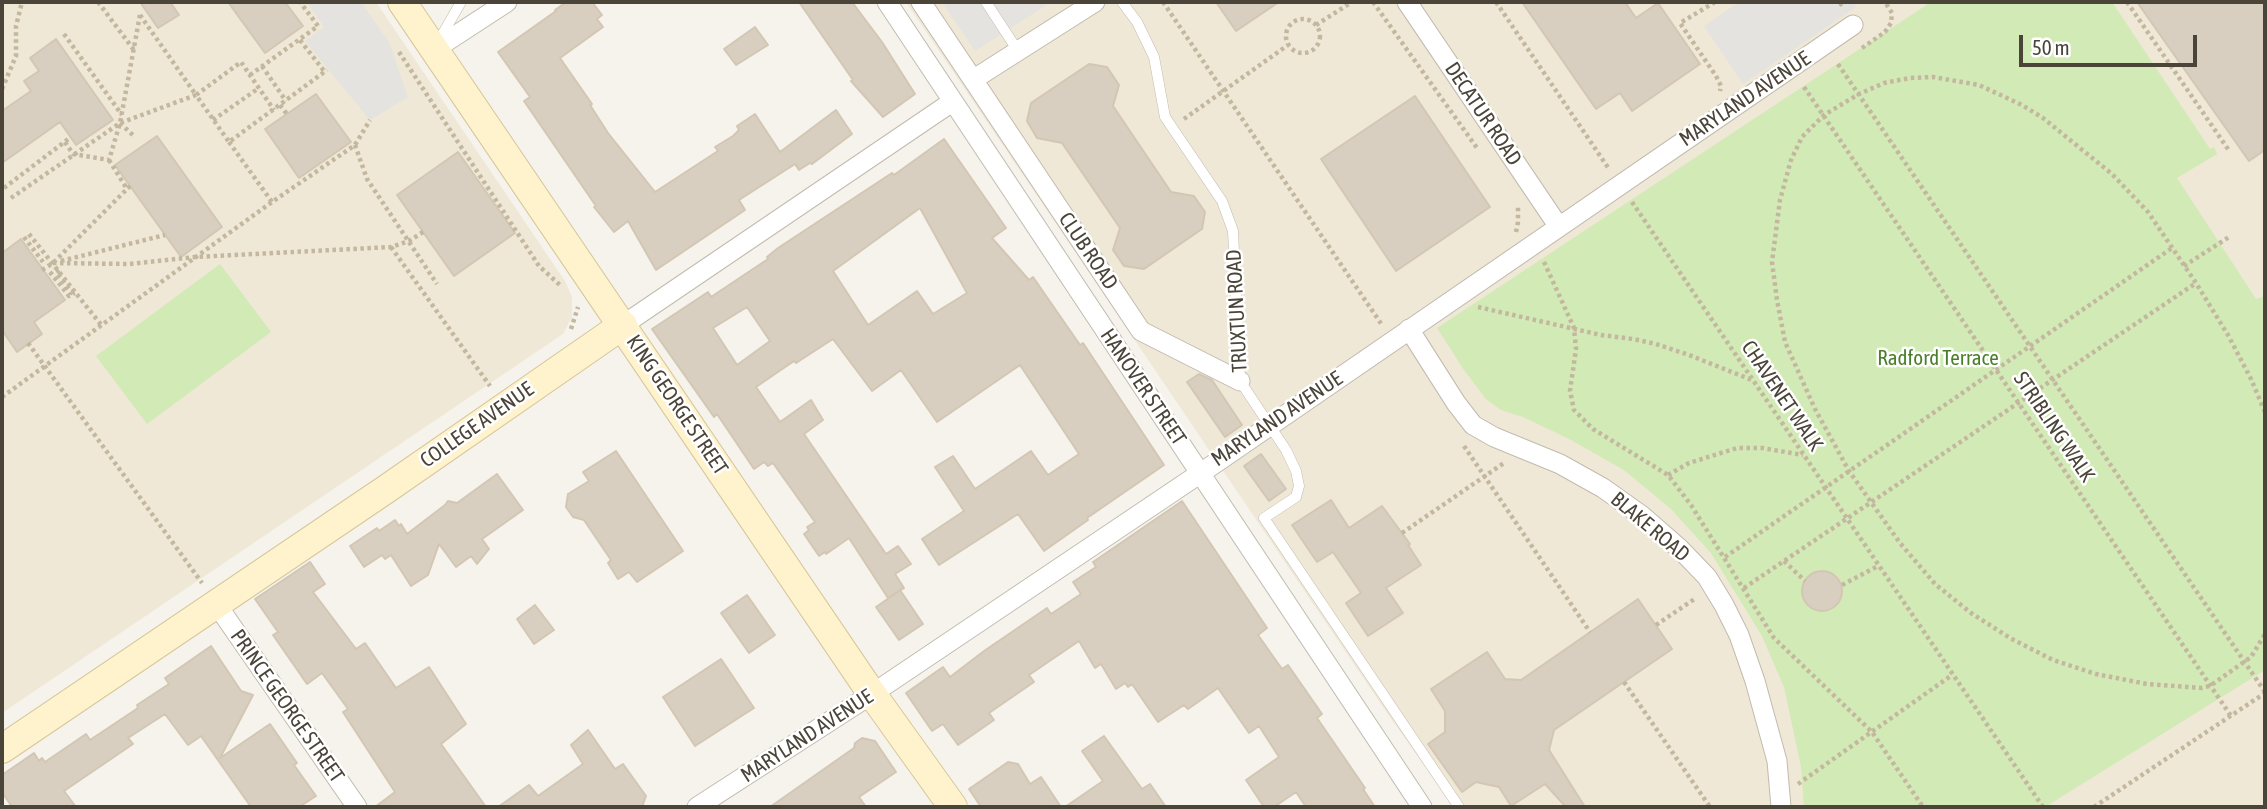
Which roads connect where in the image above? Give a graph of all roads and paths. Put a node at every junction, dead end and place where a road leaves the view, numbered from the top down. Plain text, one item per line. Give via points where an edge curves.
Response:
1 (22, 2) edge
2 (98, 2) edge
3 (300, 2) edge
4 (402, 2) edge
5 (461, 2) edge
6 (507, 2) edge
7 (887, 2) edge
8 (922, 2) edge
9 (986, 2) edge
10 (1095, 2) edge
11 (1122, 2) edge
12 (1163, 2) edge
13 (1352, 2) edge
14 (1373, 2) edge
15 (1407, 2) edge
16 (1496, 2) edge
17 (1714, 2) edge
18 (1844, 2) edge
19 (1885, 2) edge
20 (2127, 2) edge
21 (1839, 5) dead end
22 (1316, 25) junction
23 (1853, 25) dead end
24 (1885, 32) dead end
25 (64, 34) dead end
26 (300, 40) junction
27 (1288, 45) junction
28 (435, 49) junction
29 (134, 50) junction
30 (1018, 51) junction
31 (399, 52) dead end
32 (1838, 64) dead end
33 (262, 66) junction
34 (250, 75) junction
35 (974, 79) junction
36 (1804, 87) dead end
37 (259, 88) junction
38 (2, 89) edge
39 (1223, 91) junction
40 (1720, 94) dead end
41 (1859, 94) junction
42 (196, 96) junction
43 (952, 102) junction
44 (283, 103) junction
45 (274, 110) junction
46 (287, 114) dead end
47 (122, 115) junction
48 (1824, 115) junction
49 (213, 120) junction
50 (370, 120) dead end
51 (120, 123) junction
52 (1172, 127) junction
53 (71, 137) dead end
54 (135, 137) dead end
55 (65, 142) junction
56 (229, 142) junction
57 (355, 145) junction
58 (2230, 152) dead end
59 (73, 154) junction
60 (1483, 157) dead end
61 (109, 160) junction
62 (1601, 177) dead end
63 (1615, 178) junction
64 (4, 188) dead end
65 (11, 198) dead end
66 (272, 202) junction
67 (1515, 202) dead end
68 (1559, 227) junction
69 (422, 232) dead end
70 (165, 235) dead end
71 (1514, 237) dead end
72 (2229, 237) dead end
73 (409, 241) junction
74 (391, 247) junction
75 (2172, 248) junction
76 (195, 257) junction
77 (43, 262) dead end
78 (53, 262) junction
79 (1544, 262) dead end
80 (2184, 265) junction
81 (43, 270) dead end
82 (59, 270) junction
83 (50, 272) dead end
84 (2196, 283) junction
85 (437, 284) dead end
86 (569, 293) dead end
87 (580, 302) dead end
88 (1477, 306) dead end
89 (623, 325) junction
90 (102, 326) junction
91 (1574, 328) junction
92 (1409, 329) junction
93 (566, 336) dead end
94 (1392, 341) junction
95 (28, 343) dead end
96 (2030, 346) junction
97 (45, 367) junction
98 (1996, 370) junction
99 (1752, 380) junction
100 (2053, 380) junction
101 (502, 381) dead end
102 (1240, 381) junction
103 (2, 397) edge
104 (2018, 403) junction
105 (2265, 412) edge
106 (1269, 425) junction
107 (1456, 435) dead end
108 (1525, 449) junction
109 (1803, 455) junction
110 (1849, 471) junction
111 (1199, 472) junction
112 (1668, 475) junction
113 (1485, 476) junction
114 (1825, 487) junction
115 (1872, 502) junction
116 (1847, 519) junction
117 (1402, 533) dead end
118 (1725, 557) junction
119 (1784, 561) junction
120 (1878, 566) junction
121 (1805, 581) dead end
122 (1842, 585) dead end
123 (1744, 588) junction
124 (217, 605) junction
125 (1675, 612) dead end
126 (1656, 625) dead end
127 (1590, 632) dead end
128 (2265, 634) edge
129 (2245, 662) junction
130 (1952, 675) junction
131 (1625, 682) dead end
132 (2210, 685) junction
133 (2265, 693) edge
134 (872, 694) junction
135 (2231, 716) junction
136 (1872, 732) junction
137 (2, 749) edge
138 (1781, 802) edge
139 (705, 805) edge
140 (357, 807) edge
141 (953, 807) edge
142 (1422, 807) edge
143 (1459, 807) edge
144 (1710, 807) edge
145 (1923, 807) edge
146 (2043, 807) edge
147 (2094, 807) edge

1 - 38 path via 16,56
2 - 29 path
3 - 26 path via 318,26
4 - 28 main road, KING GEORGE STREET
5 - 28 lane
6 - 28 street
7 - 43 street, HANOVER STREET
8 - 35 street, CLUB ROAD
9 - 30 lane
10 - 30 street
11 - 52 lane, TRUXTUN ROAD via 1154,57 1165,117
12 - 39 path
13 - 22 path
14 - 60 path
15 - 68 street, DECATUR ROAD
16 - 63 path, CHAVENET WALK
17 - 40 path via 1680,23 1716,76
18 - 21 path
19 - 24 path via 1892,13
20 - 58 path
22 - 27 path via 1305,19 1294,21 1287,29
22 - 27 path via 1320,39 1314,50 1303,53
23 - 63 street, MARYLAND AVENUE
25 - 47 path
26 - 33 path
26 - 44 path via 325,70
27 - 39 path
28 - 89 main road, KING GEORGE STREET
29 - 42 path via 140,15
29 - 47 path
30 - 35 street
31 - 86 path via 539,266
32 - 41 path, STRIBLING WALK
33 - 34 path
33 - 44 path
34 - 37 path
34 - 42 path via 241,62
35 - 102 street, CLUB ROAD via 1141,331
36 - 48 path, STRIBLING WALK
37 - 45 path
37 - 49 path
39 - 52 path
39 - 94 path
41 - 48 path
41 - 75 path via 1884,83 1933,77 2000,93 2043,118 2112,174 2148,212
41 - 96 path, STRIBLING WALK
42 - 49 path
42 - 51 path
43 - 89 street, COLLEGE AVENUE
43 - 111 street, HANOVER STREET
44 - 45 path
44 - 46 path
45 - 56 path
47 - 51 path
48 - 98 path, STRIBLING WALK
48 - 110 path via 1802,137 1791,160 1772,262 1785,342
49 - 56 path
50 - 57 path
51 - 54 path
51 - 59 path
51 - 61 path
52 - 102 lane, TRUXTUN ROAD via 1222,201 1233,231
53 - 55 path
55 - 59 path
55 - 64 path
56 - 66 path
57 - 66 path
57 - 73 path via 381,204
59 - 61 path
59 - 65 path
61 - 78 path via 129,187
62 - 63 path
63 - 68 street, MARYLAND AVENUE
63 - 99 path, CHAVENET WALK
66 - 76 path
67 - 71 path via 1519,209
68 - 92 street, MARYLAND AVENUE
69 - 73 path
70 - 78 path
72 - 80 path
73 - 74 path
73 - 85 path
74 - 76 path
74 - 101 path via 491,389
75 - 80 path
75 - 96 path
76 - 78 path via 129,264
76 - 90 path
77 - 78 path via 26,235
78 - 81 path
78 - 82 path
79 - 91 path
80 - 84 path
82 - 83 path via 56,272 73,294 69,296
82 - 90 path
84 - 100 path
84 - 105 path
87 - 93 path
88 - 91 path
89 - 124 main road, COLLEGE AVENUE
89 - 134 main road, KING GEORGE STREET
90 - 97 path
91 - 99 path via 1656,344
91 - 112 path via 1570,391 1574,410 1593,429
92 - 94 street, MARYLAND AVENUE
92 - 108 street, BLAKE ROAD via 1473,425
94 - 106 street, MARYLAND AVENUE
95 - 97 path
96 - 98 path
96 - 100 path, STRIBLING WALK
97 - 103 path
97 - 124 path
98 - 104 path, STRIBLING WALK
98 - 110 path
99 - 109 path, CHAVENET WALK
100 - 104 path
100 - 129 path, STRIBLING WALK
102 - 106 lane, TRUXTUN ROAD
104 - 115 path
104 - 132 path, STRIBLING WALK
106 - 111 street, MARYLAND AVENUE
106 - 143 lane, TRUXTUN ROAD via 1296,471 1299,486 1296,497 1264,518
107 - 113 path
108 - 113 path
108 - 138 street, BLAKE ROAD via 1603,488 1681,549 1707,577 1739,635 1755,681 1777,761
109 - 112 path via 1737,448 1689,463
109 - 114 path, CHAVENET WALK
110 - 114 path
110 - 115 path
111 - 134 street, MARYLAND AVENUE
111 - 142 street, HANOVER STREET
112 - 118 path
113 - 117 path
113 - 127 path
114 - 116 path, CHAVENET WALK
114 - 118 path
115 - 116 path
115 - 132 path via 1935,584 2010,638 2053,660 2096,674 2147,684
116 - 119 path
116 - 120 path, CHAVENET WALK
118 - 123 path
119 - 121 path
119 - 123 path
120 - 122 path
120 - 130 path, CHAVENET WALK
123 - 136 path via 1774,638
124 - 137 main road, COLLEGE AVENUE
124 - 140 street, PRINCE GEORGE STREET
125 - 126 path
128 - 129 path
129 - 132 path
129 - 133 path, STRIBLING WALK
130 - 136 path
130 - 146 path, CHAVENET WALK
131 - 144 path
132 - 135 path, STRIBLING WALK
133 - 135 path
134 - 139 street, MARYLAND AVENUE
134 - 141 main road, KING GEORGE STREET
135 - 147 path
136 - 138 path
136 - 145 path

